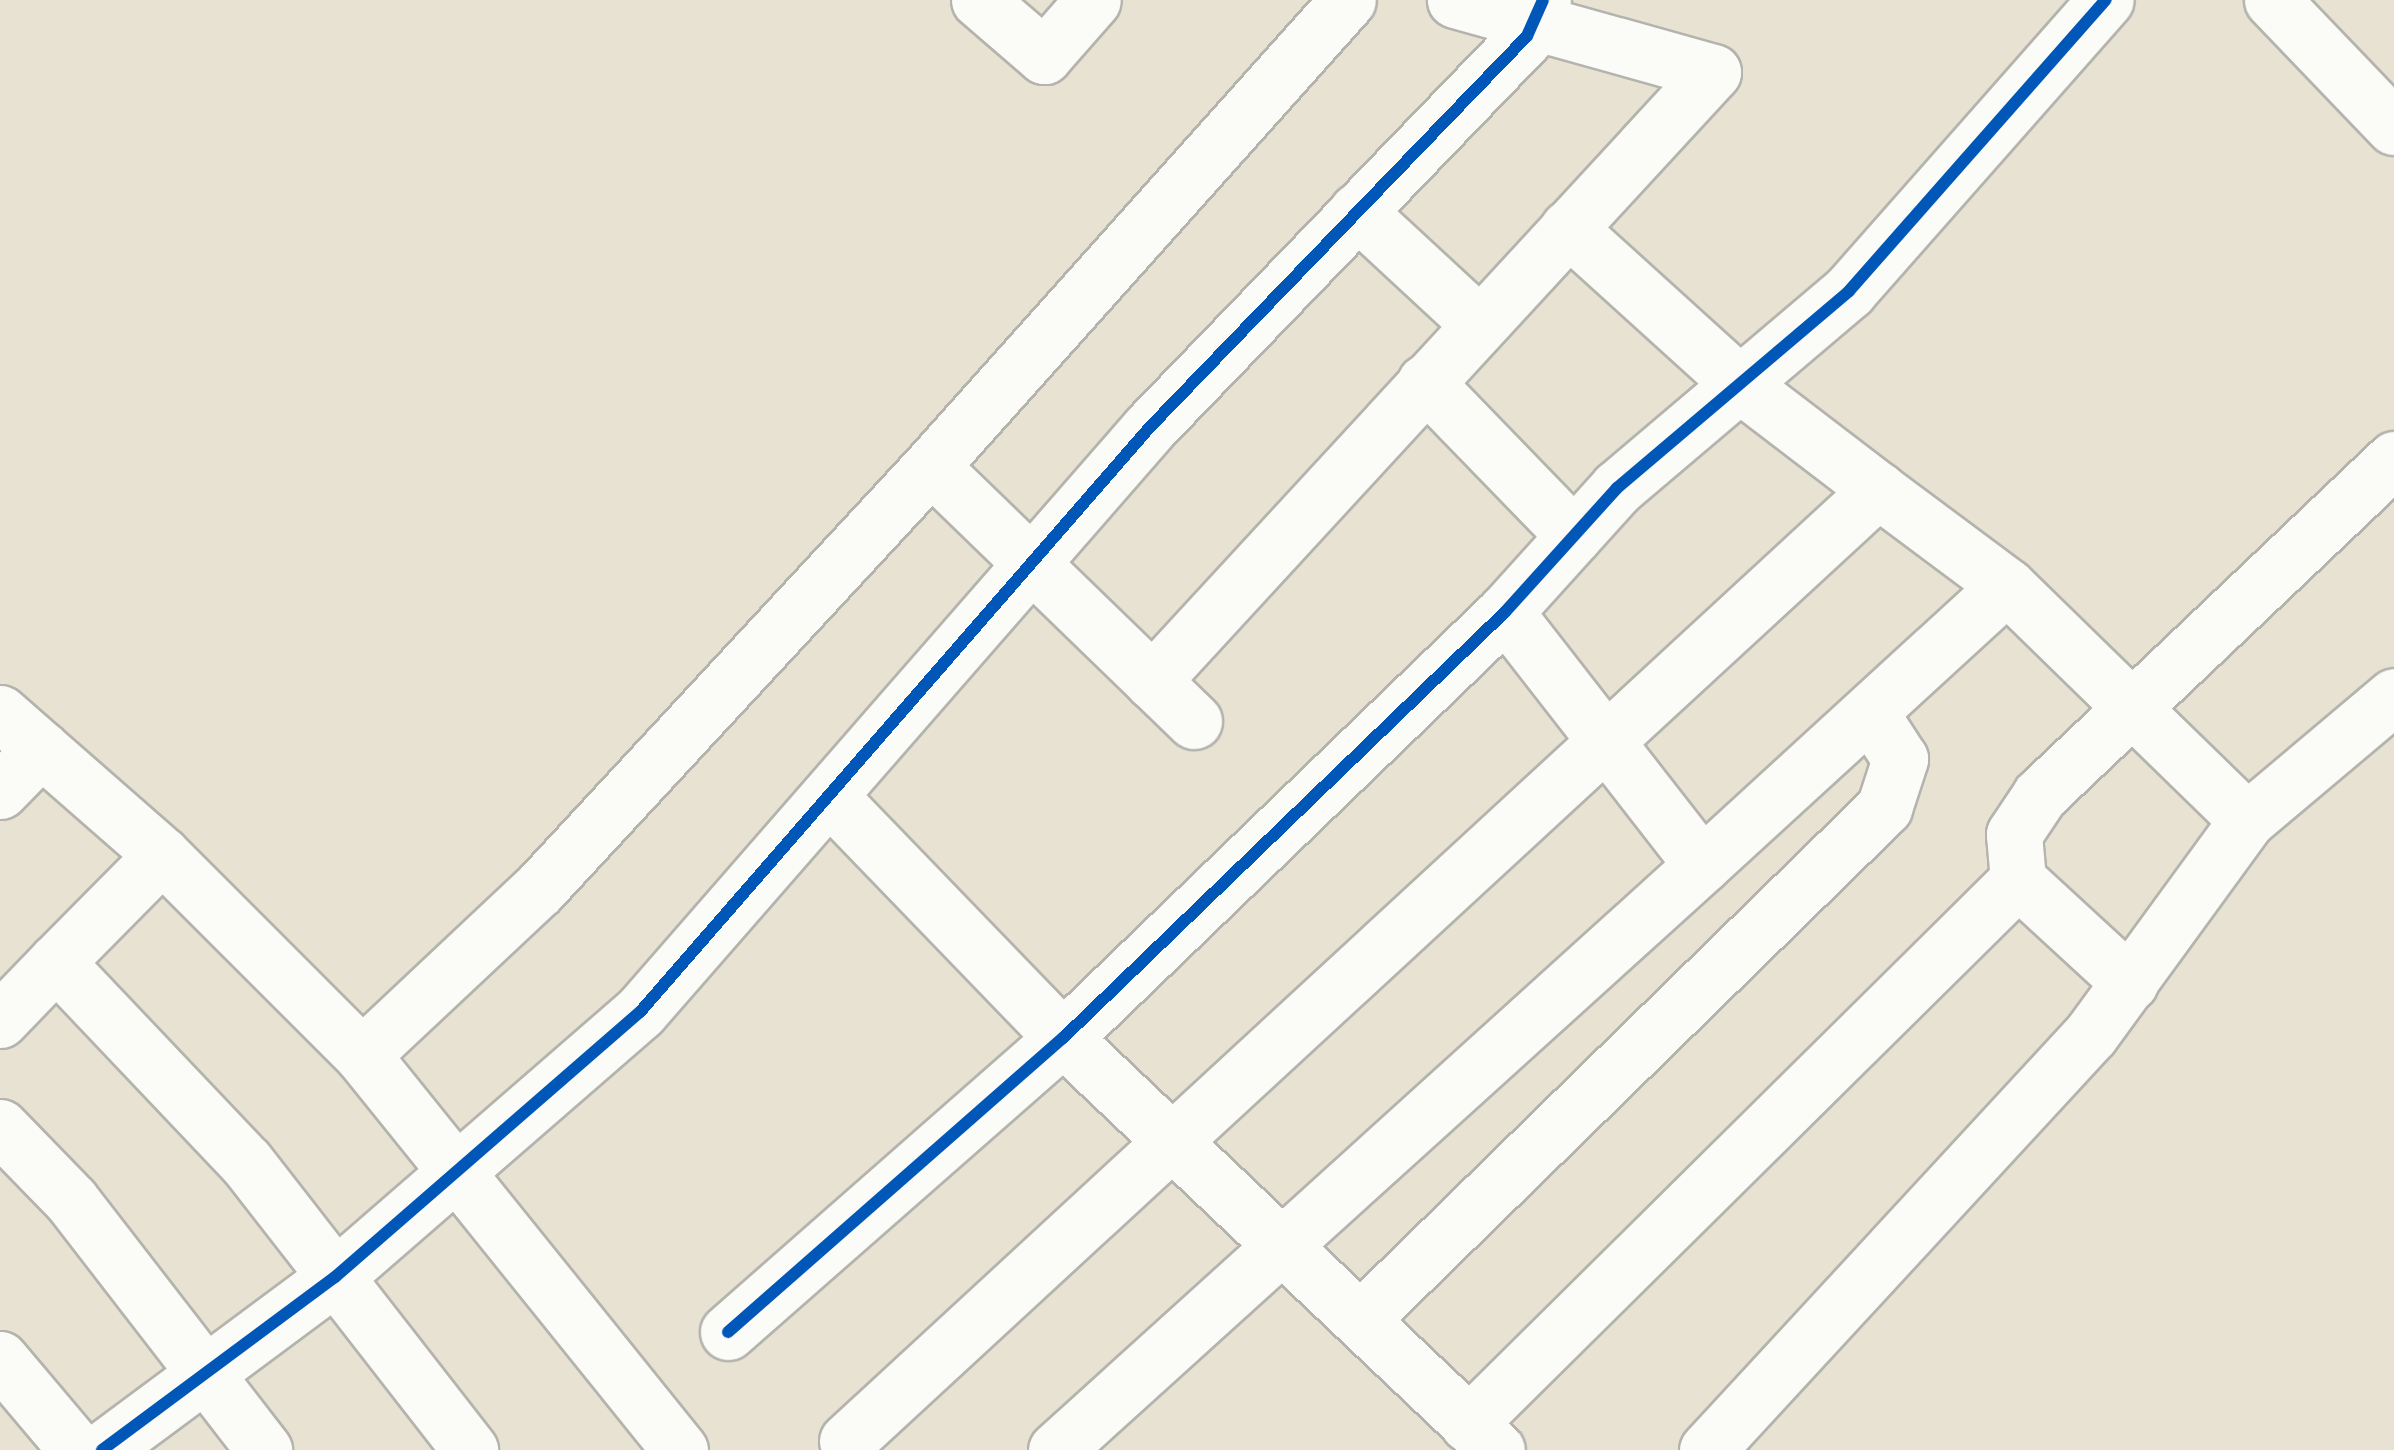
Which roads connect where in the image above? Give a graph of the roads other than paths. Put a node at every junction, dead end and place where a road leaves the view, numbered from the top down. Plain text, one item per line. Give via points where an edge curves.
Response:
1 (979, 0) edge
2 (1093, 0) edge
3 (1348, 0) edge
4 (1455, 0) edge
5 (2106, 0) edge
6 (2272, 0) edge
7 (1541, 10) edge
8 (2394, 127) edge
9 (1358, 211) junction
10 (1568, 228) junction
11 (1480, 324) junction
12 (1424, 382) junction
13 (1742, 386) junction
14 (2394, 460) edge
15 (931, 466) junction
16 (1878, 490) junction
17 (1574, 536) junction
18 (1032, 562) junction
19 (2007, 586) junction
20 (1506, 612) junction
21 (1152, 681) junction
22 (2394, 696) edge
23 (2127, 709) junction
24 (0, 713) edge
25 (1871, 714) junction
26 (1194, 721) dead end
27 (1609, 743) junction
28 (41, 749) junction
29 (0, 791) edge
30 (829, 796) junction
31 (2247, 820) junction
32 (162, 855) junction
33 (1702, 865) junction
34 (2018, 880) junction
35 (56, 962) junction
36 (2130, 983) junction
37 (0, 1020) edge
38 (1063, 1038) junction
39 (362, 1055) junction
40 (0, 1127) edge
41 (1176, 1144) junction
42 (453, 1172) junction
43 (1282, 1248) junction
44 (335, 1277) junction
45 (1360, 1320) junction
46 (728, 1332) dead end
47 (0, 1359) edge
48 (204, 1373) junction
49 (1482, 1437) edge
50 (847, 1442) dead end
51 (77, 1450) edge
52 (102, 1450) edge
53 (264, 1450) edge
54 (470, 1450) edge
55 (680, 1450) edge
56 (1056, 1450) edge
57 (1707, 1450) edge

1 - 2 street via 1044,56
3 - 15 street
4 - 7 street
5 - 13 street via 1849,291
6 - 8 street
7 - 9 street
7 - 10 street via 1713,72
9 - 11 street
9 - 18 street
10 - 11 street
10 - 13 street
11 - 12 street
12 - 17 street
12 - 21 street
13 - 16 street
13 - 17 street
14 - 23 street
15 - 18 street
15 - 39 street via 539,889
16 - 19 street
16 - 27 street
17 - 20 street
18 - 21 street
18 - 30 street
19 - 23 street
19 - 25 street
20 - 27 street
20 - 38 street
21 - 26 street
22 - 31 street
23 - 31 street
23 - 34 street via 2040,795 2014,834
24 - 28 street
25 - 33 street
25 - 45 street via 1900,759 1884,808
27 - 33 street
27 - 41 street
28 - 29 street
28 - 32 street
30 - 38 street
30 - 42 street via 640,1012
31 - 36 street
32 - 35 street
32 - 39 street
33 - 43 street
34 - 36 street
34 - 49 street
35 - 37 street
35 - 44 street via 191,1099
36 - 57 street
38 - 41 street
38 - 46 street
39 - 42 street
40 - 48 street via 70,1200
41 - 43 street
41 - 50 street
42 - 44 street
42 - 55 street
43 - 45 street
43 - 56 street
44 - 48 street
44 - 54 street
45 - 49 street
47 - 51 street
48 - 52 street
48 - 53 street

